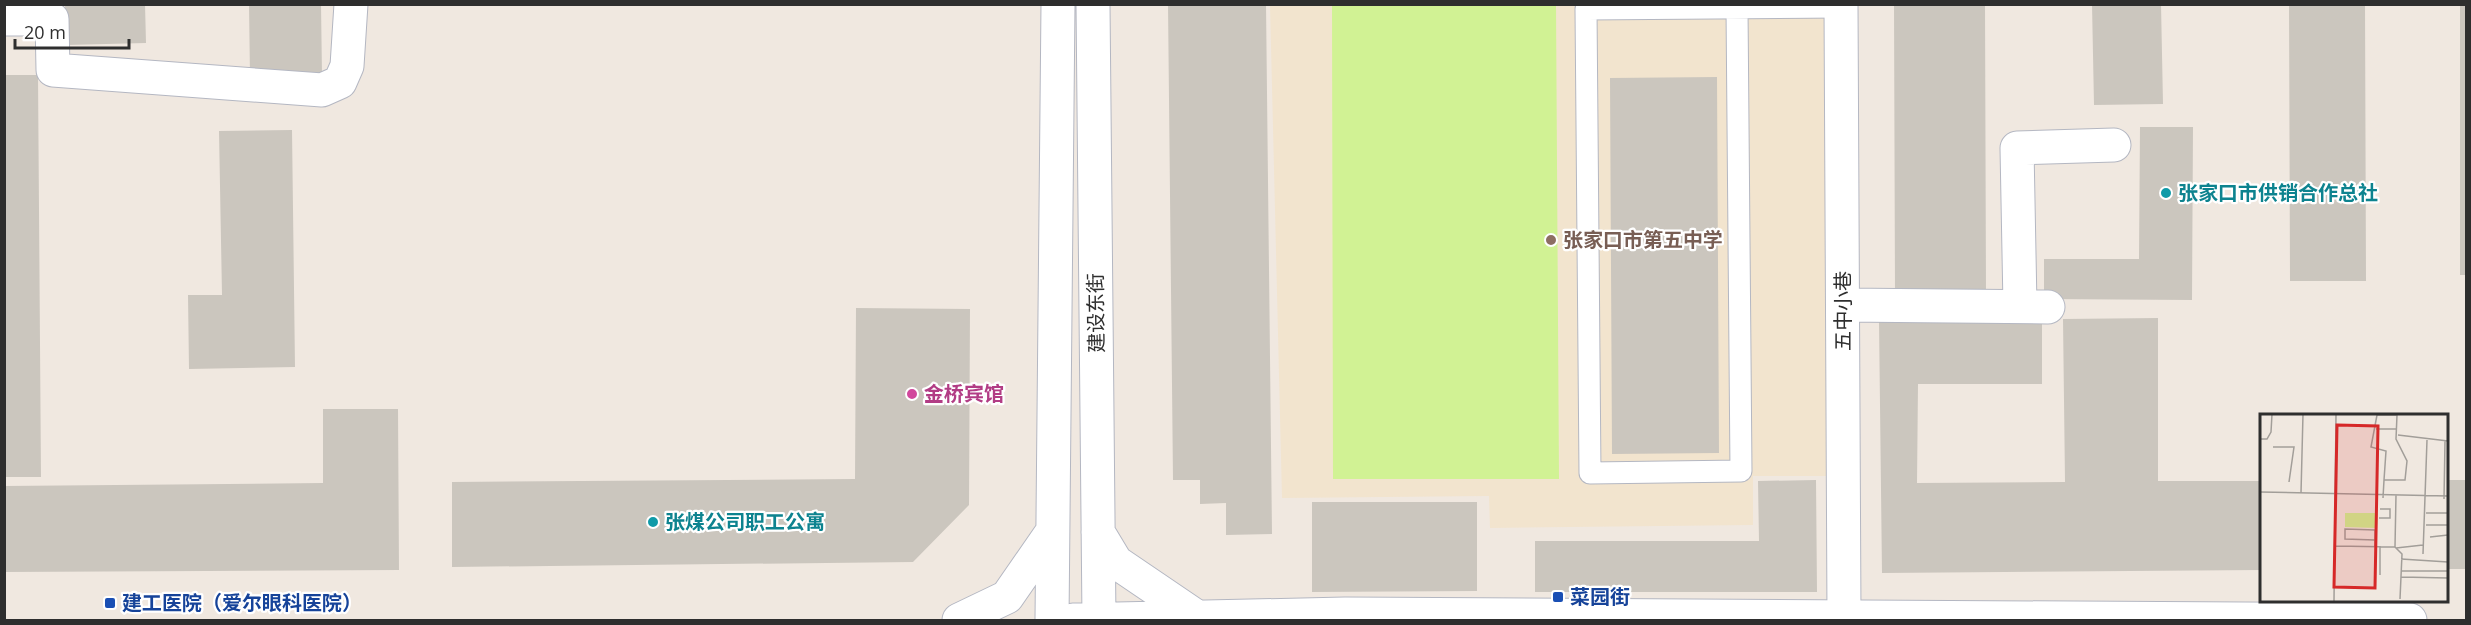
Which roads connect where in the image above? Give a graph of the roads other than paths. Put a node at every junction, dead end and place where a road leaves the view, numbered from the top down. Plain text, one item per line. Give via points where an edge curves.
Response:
1 (351, 4) edge
2 (1058, 4) edge
3 (1093, 4) edge
4 (1841, 6) edge
5 (1737, 8) junction
6 (52, 12) edge
7 (4, 19) edge
8 (2114, 146) dead end
9 (1843, 305) junction
10 (1052, 532) junction
11 (1098, 532) junction
12 (1197, 617) junction
13 (1844, 617) junction
14 (1090, 620) edge
15 (959, 621) edge
16 (1052, 621) edge
17 (2410, 621) edge

1 - 6 main road via 347,66 340,82 322,90 53,69
2 - 10 main road, 建设东街
3 - 11 main road, 建设东街
4 - 5 lane
4 - 9 main road, 五中小巷
5 - 5 lane via 1586,9 1590,473 1741,471
6 - 7 main road
8 - 9 main road via 2017,148 2034,307
9 - 13 main road, 五中小巷
10 - 15 main road via 1006,597
10 - 16 main road, 建设东街
11 - 12 main road via 1116,562
11 - 14 main road, 建设东街
12 - 13 main road
12 - 14 main road
13 - 17 main road

